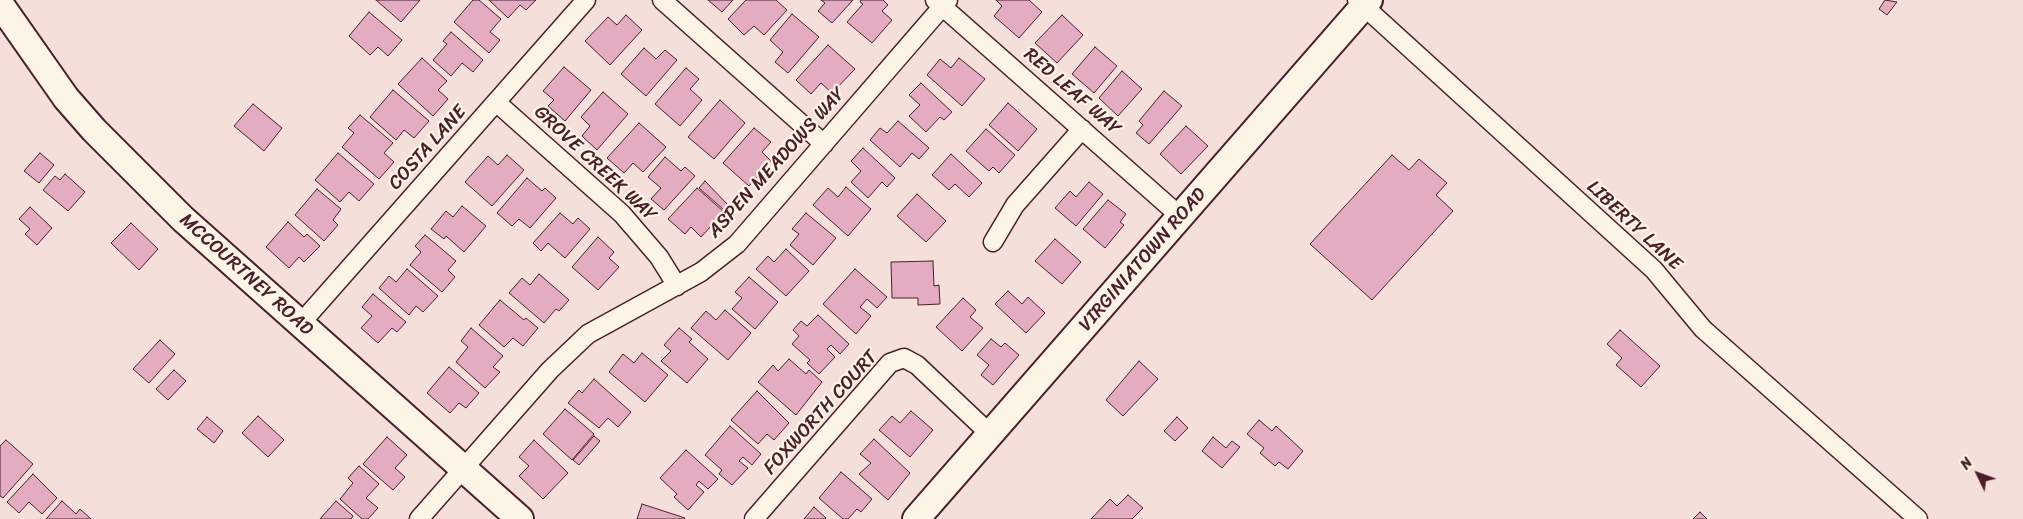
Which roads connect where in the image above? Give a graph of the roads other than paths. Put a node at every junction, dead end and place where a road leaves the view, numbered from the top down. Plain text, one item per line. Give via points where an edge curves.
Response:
1 (586, 0) edge
2 (662, 0) edge
3 (942, 2) edge
4 (1363, 2) edge
5 (0, 4) edge
6 (496, 102) junction
7 (1082, 129) junction
8 (824, 144) junction
9 (1181, 217) junction
10 (993, 242) dead end
11 (677, 286) junction
12 (301, 323) junction
13 (990, 434) junction
14 (463, 468) junction
15 (419, 519) edge
16 (520, 519) edge
17 (754, 519) edge
18 (916, 519) edge
19 (1918, 519) edge

1 - 6 street, COSTA LANE
2 - 8 street
3 - 7 street, RED LEAF WAY
3 - 8 street, ASPEN MEADOWS WAY
4 - 9 street, VIRGINIATOWN ROAD
4 - 19 street, LIBERTY LANE via 1654,270 1703,329
5 - 12 street, MCCOURTNEY ROAD via 66,98 94,130 183,219
6 - 11 street, GROVE CREEK WAY via 622,214 659,257
6 - 12 street, COSTA LANE
7 - 9 street, RED LEAF WAY
7 - 10 street via 1015,206
8 - 11 street, ASPEN MEADOWS WAY via 737,244 720,259
9 - 13 street, VIRGINIATOWN ROAD
11 - 14 street, ASPEN MEADOWS WAY via 588,334 550,370
12 - 14 street, MCCOURTNEY ROAD
13 - 17 street, FOXWORTH COURT via 917,365 904,358 890,363
13 - 18 street, VIRGINIATOWN ROAD
14 - 15 street, ASPEN MEADOWS WAY
14 - 16 street, MCCOURTNEY ROAD

